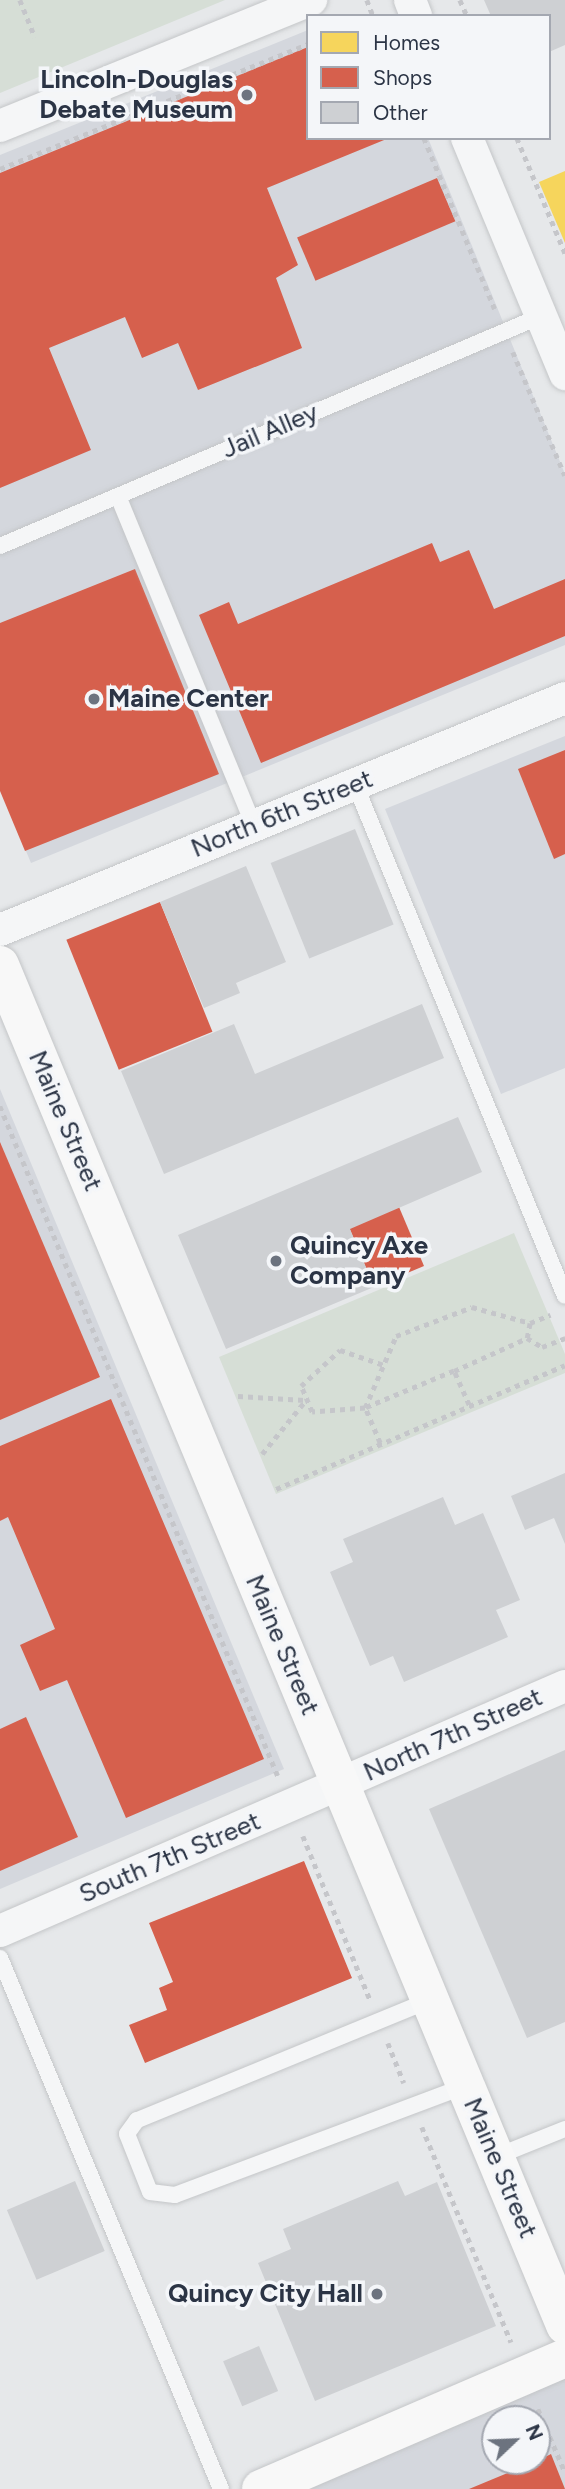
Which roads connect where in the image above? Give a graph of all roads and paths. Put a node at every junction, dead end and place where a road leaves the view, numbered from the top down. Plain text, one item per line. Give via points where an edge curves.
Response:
1 (20, 0) edge
2 (311, 0) edge
3 (35, 37) dead end
4 (306, 45) edge
5 (0, 126) edge
6 (468, 140) edge
7 (518, 140) edge
8 (0, 169) edge
9 (565, 253) edge
10 (541, 316) junction
11 (565, 374) edge
12 (118, 496) junction
13 (0, 546) edge
14 (565, 698) edge
15 (355, 784) junction
16 (254, 826) junction
17 (0, 930) edge
18 (0, 965) edge
19 (565, 1296) edge
20 (553, 1314) dead end
21 (530, 1323) junction
22 (527, 1338) junction
23 (565, 1338) edge
24 (384, 1365) junction
25 (565, 1365) edge
26 (454, 1371) junction
27 (238, 1396) dead end
28 (306, 1400) junction
29 (469, 1405) junction
30 (365, 1408) junction
31 (381, 1444) junction
32 (262, 1454) dead end
33 (276, 1489) dead end
34 (565, 1686) edge
35 (341, 1785) junction
36 (0, 1931) edge
37 (0, 1958) edge
38 (430, 2000) junction
39 (465, 2086) junction
40 (565, 2129) edge
41 (495, 2157) junction
42 (565, 2325) edge
43 (565, 2358) edge
44 (221, 2489) edge
45 (261, 2489) edge

1 - 3 path
2 - 5 street
4 - 8 path
6 - 10 street
7 - 9 path
10 - 11 street
10 - 12 lane, Jail Alley
12 - 13 lane, Jail Alley
12 - 16 lane
14 - 15 street, North 6th Street
15 - 16 street, North 6th Street
15 - 19 lane
16 - 17 street, North 6th Street
18 - 35 street, Maine Street
20 - 21 path
21 - 22 path
21 - 24 path via 472,1307 396,1336
22 - 23 path via 542,1347
22 - 26 path
24 - 28 path via 340,1350 301,1386
24 - 30 path
25 - 29 path
26 - 29 path
26 - 30 path
27 - 28 path
28 - 30 path via 312,1412
28 - 32 path
29 - 31 path
30 - 31 path
31 - 33 path
34 - 35 street, North 7th Street
35 - 36 street, South 7th Street
35 - 38 street, Maine Street
37 - 44 lane
38 - 39 street, Maine Street
38 - 39 lane via 137,2120 127,2134 150,2192 175,2195
39 - 41 street, Maine Street
40 - 41 lane
41 - 42 street, Maine Street
43 - 45 street

